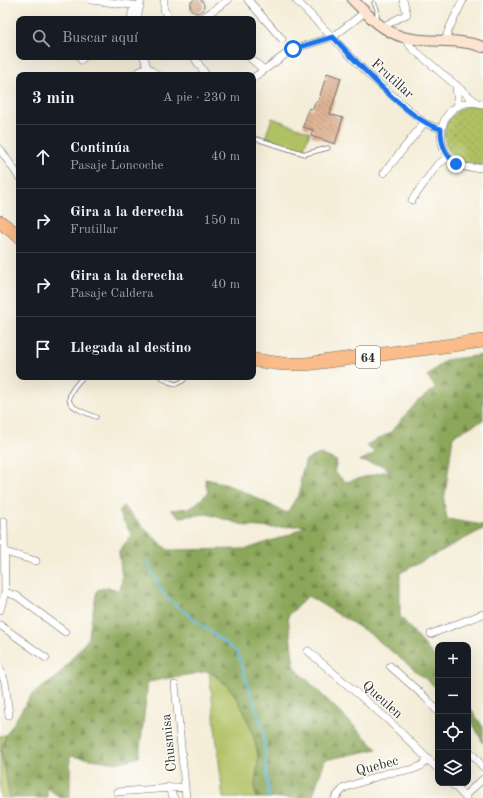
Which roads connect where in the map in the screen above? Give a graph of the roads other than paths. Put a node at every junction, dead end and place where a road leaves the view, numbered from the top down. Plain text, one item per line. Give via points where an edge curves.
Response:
1 (91, 0) edge
2 (164, 0) edge
3 (228, 0) edge
4 (248, 0) edge
5 (296, 0) edge
6 (353, 0) edge
7 (403, 0) edge
8 (463, 0) edge
9 (140, 3) edge
10 (374, 3) dead end
11 (365, 12) junction
12 (131, 16) edge
13 (138, 16) edge
14 (168, 16) edge
15 (212, 16) edge
16 (379, 25) junction
17 (333, 37) junction
18 (403, 37) junction
19 (282, 39) dead end
20 (446, 40) junction
21 (483, 47) edge
22 (145, 60) edge
23 (196, 60) edge
24 (252, 60) edge
25 (147, 67) junction
26 (264, 70) junction
27 (139, 72) edge
28 (153, 72) edge
29 (204, 72) edge
30 (256, 76) edge
31 (456, 85) junction
32 (480, 103) edge
33 (458, 106) junction
34 (424, 123) junction
35 (441, 129) junction
36 (256, 139) edge
37 (328, 148) dead end
38 (0, 149) edge
39 (449, 157) junction
40 (483, 167) edge
41 (16, 172) edge
42 (384, 173) dead end
43 (412, 200) dead end
44 (0, 222) edge
45 (0, 231) edge
46 (16, 234) edge
47 (16, 242) edge
48 (483, 341) edge
49 (483, 349) edge
50 (256, 360) edge
51 (256, 368) edge
52 (80, 380) edge
53 (166, 380) edge
54 (181, 380) edge
55 (96, 417) dead end
56 (4, 521) dead end
57 (5, 552) junction
58 (36, 562) dead end
59 (5, 592) junction
60 (0, 610) edge
61 (483, 614) edge
62 (0, 625) edge
63 (65, 632) dead end
64 (431, 634) dead end
65 (308, 651) dead end
66 (46, 658) dead end
67 (390, 666) dead end
68 (0, 669) edge
69 (175, 685) dead end
70 (435, 708) edge
71 (9, 716) dead end
72 (469, 750) edge
73 (428, 759) junction
74 (435, 766) edge
75 (483, 767) edge
76 (483, 779) edge
77 (455, 786) edge
78 (185, 787) junction
79 (168, 788) junction
80 (117, 792) dead end
81 (465, 797) edge
82 (174, 798) edge
83 (186, 798) edge
84 (335, 798) edge

1 - 9 street
2 - 14 street via 164,10
3 - 15 street
4 - 19 street
5 - 17 street, Frutillar
6 - 11 street
7 - 16 street via 407,14
8 - 20 street
9 - 12 street
9 - 13 street
10 - 16 lane
11 - 16 street
11 - 17 street
16 - 18 street
17 - 26 street via 293,49
17 - 34 street, Frutillar via 369,75
18 - 20 street
18 - 31 street via 413,49
20 - 21 street
22 - 25 street
23 - 29 street
24 - 26 street
25 - 27 street
25 - 28 street
26 - 30 street
31 - 32 street
31 - 33 street
32 - 33 street
33 - 35 street via 447,116
34 - 35 street, Frutillar
34 - 42 street
35 - 39 street via 442,144
36 - 37 lane via 305,154
38 - 41 street
39 - 40 street via 456,164 466,168
39 - 43 street via 437,165
44 - 46 highway
45 - 47 highway
48 - 50 highway, 64 via 316,363 290,364
49 - 51 highway, 64 via 315,371 283,372
52 - 55 lane via 71,391 70,403
53 - 54 lane via 176,384
56 - 57 street
57 - 58 street
57 - 59 street
59 - 60 street
59 - 63 street via 17,596
61 - 64 street
62 - 66 street
65 - 73 street, Queulen via 387,719
67 - 70 street
68 - 71 street via 5,682
69 - 78 street, Chusmisa
72 - 75 street
73 - 74 street, Queulen
73 - 84 street, Quebec via 412,770 387,773 344,788
76 - 81 street
77 - 81 street
78 - 79 street
78 - 83 street, Chusmisa
79 - 80 street
79 - 82 street, Chusmisa

